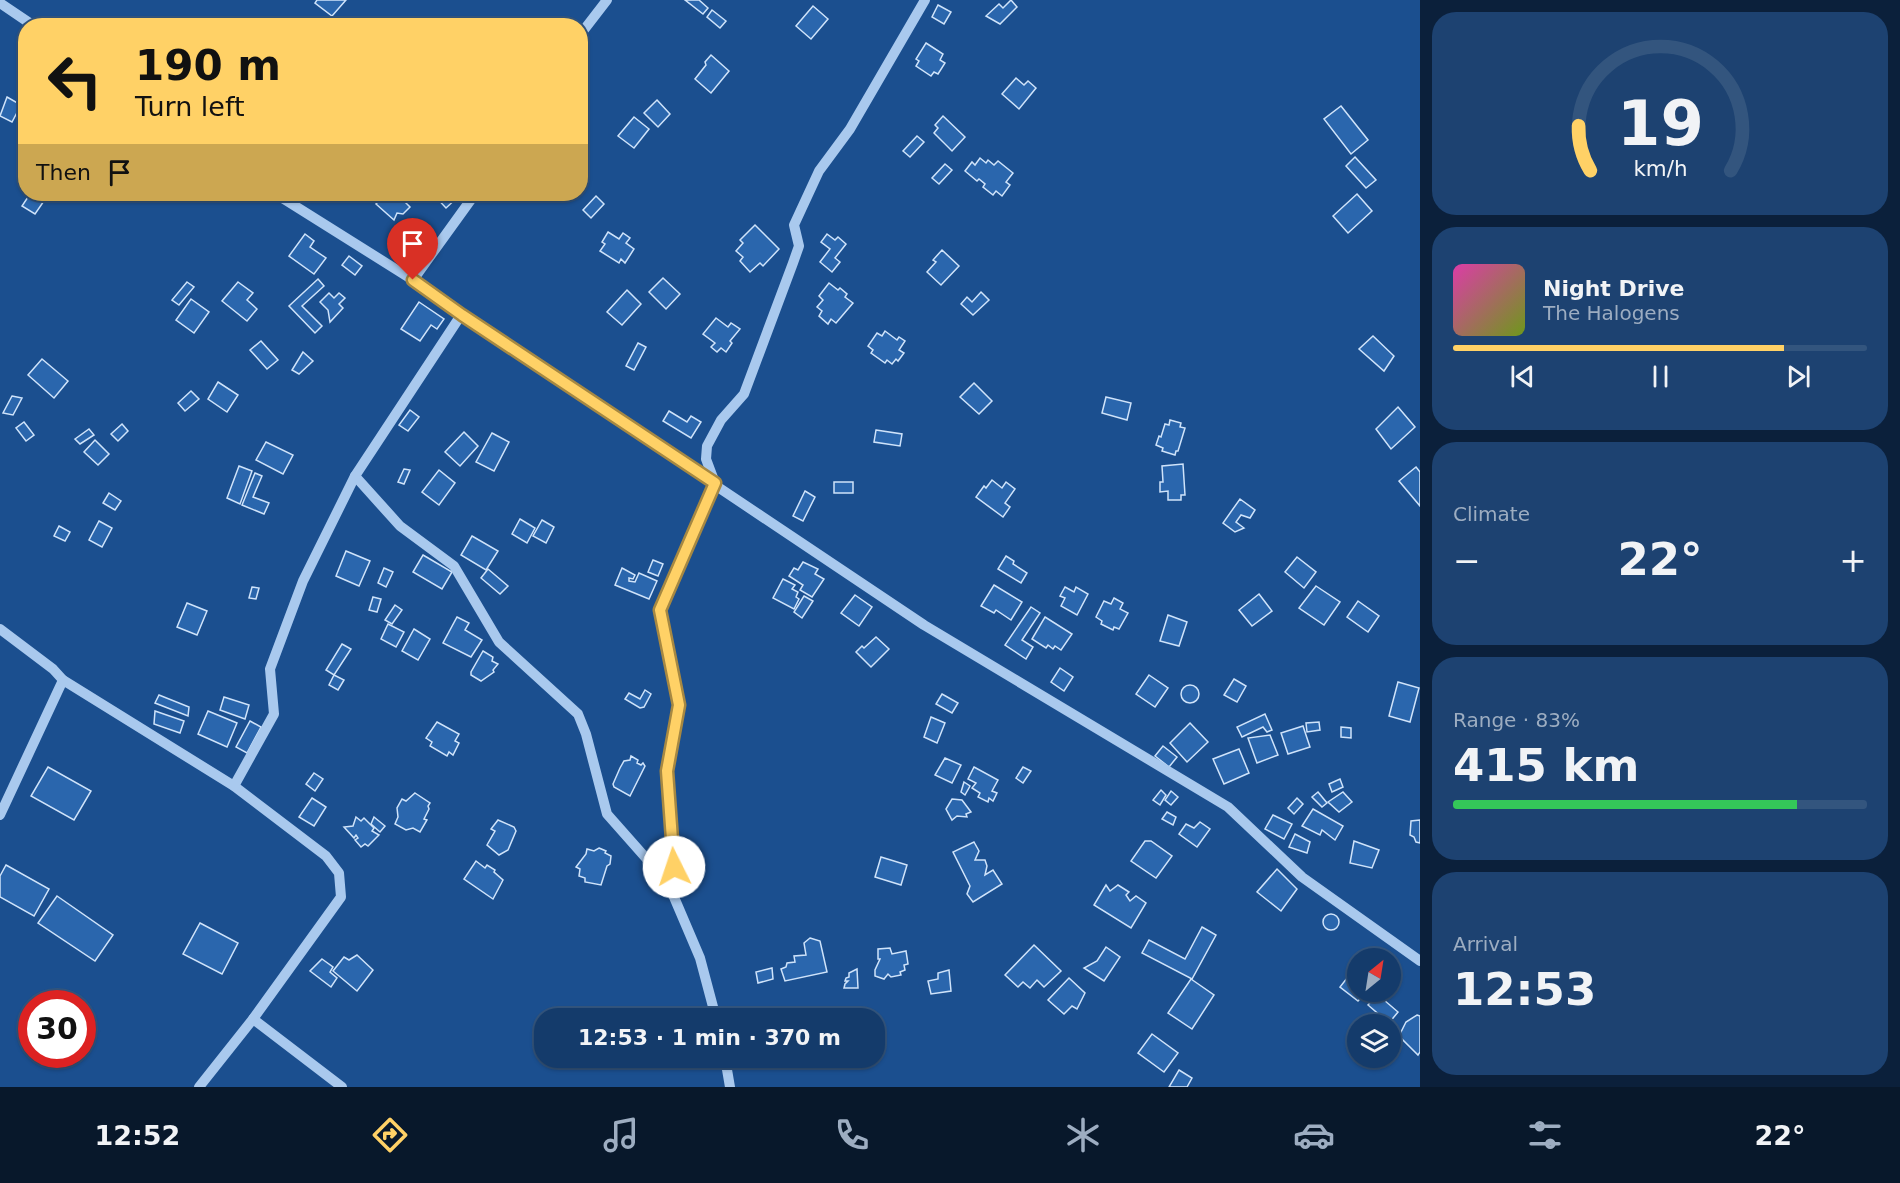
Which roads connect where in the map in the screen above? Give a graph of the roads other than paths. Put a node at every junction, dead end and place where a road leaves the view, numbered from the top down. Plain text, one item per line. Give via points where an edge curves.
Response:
1 (607, 0) edge
2 (925, 0) edge
3 (0, 3) edge
4 (22, 18) edge
5 (588, 25) edge
6 (287, 201) edge
7 (470, 201) edge
8 (413, 280) junction
9 (462, 315) junction
10 (355, 476) junction
11 (715, 483) junction
12 (0, 629) edge
13 (63, 680) junction
14 (234, 786) junction
15 (0, 815) edge
16 (668, 884) junction
17 (1420, 961) edge
18 (713, 1008) edge
19 (253, 1018) junction
20 (727, 1068) edge
21 (200, 1087) edge
22 (342, 1087) edge
23 (730, 1087) edge

1 - 5 street
2 - 11 street via 850,129 819,171 794,225 799,246 744,394 721,420 707,446 706,459
3 - 4 street
6 - 8 street
7 - 8 street
8 - 9 street
9 - 10 street
9 - 11 street
10 - 14 street via 303,581 270,669 274,714
10 - 16 street via 400,526 454,566 499,642 578,714 607,814
11 - 16 street via 660,610 679,705 667,771 674,867
11 - 17 street via 924,625 1228,807 1302,877
12 - 13 street
13 - 14 street
13 - 15 street
14 - 19 street via 326,856 339,873 341,897
16 - 18 street via 700,958
19 - 21 street
19 - 22 street
20 - 23 street

